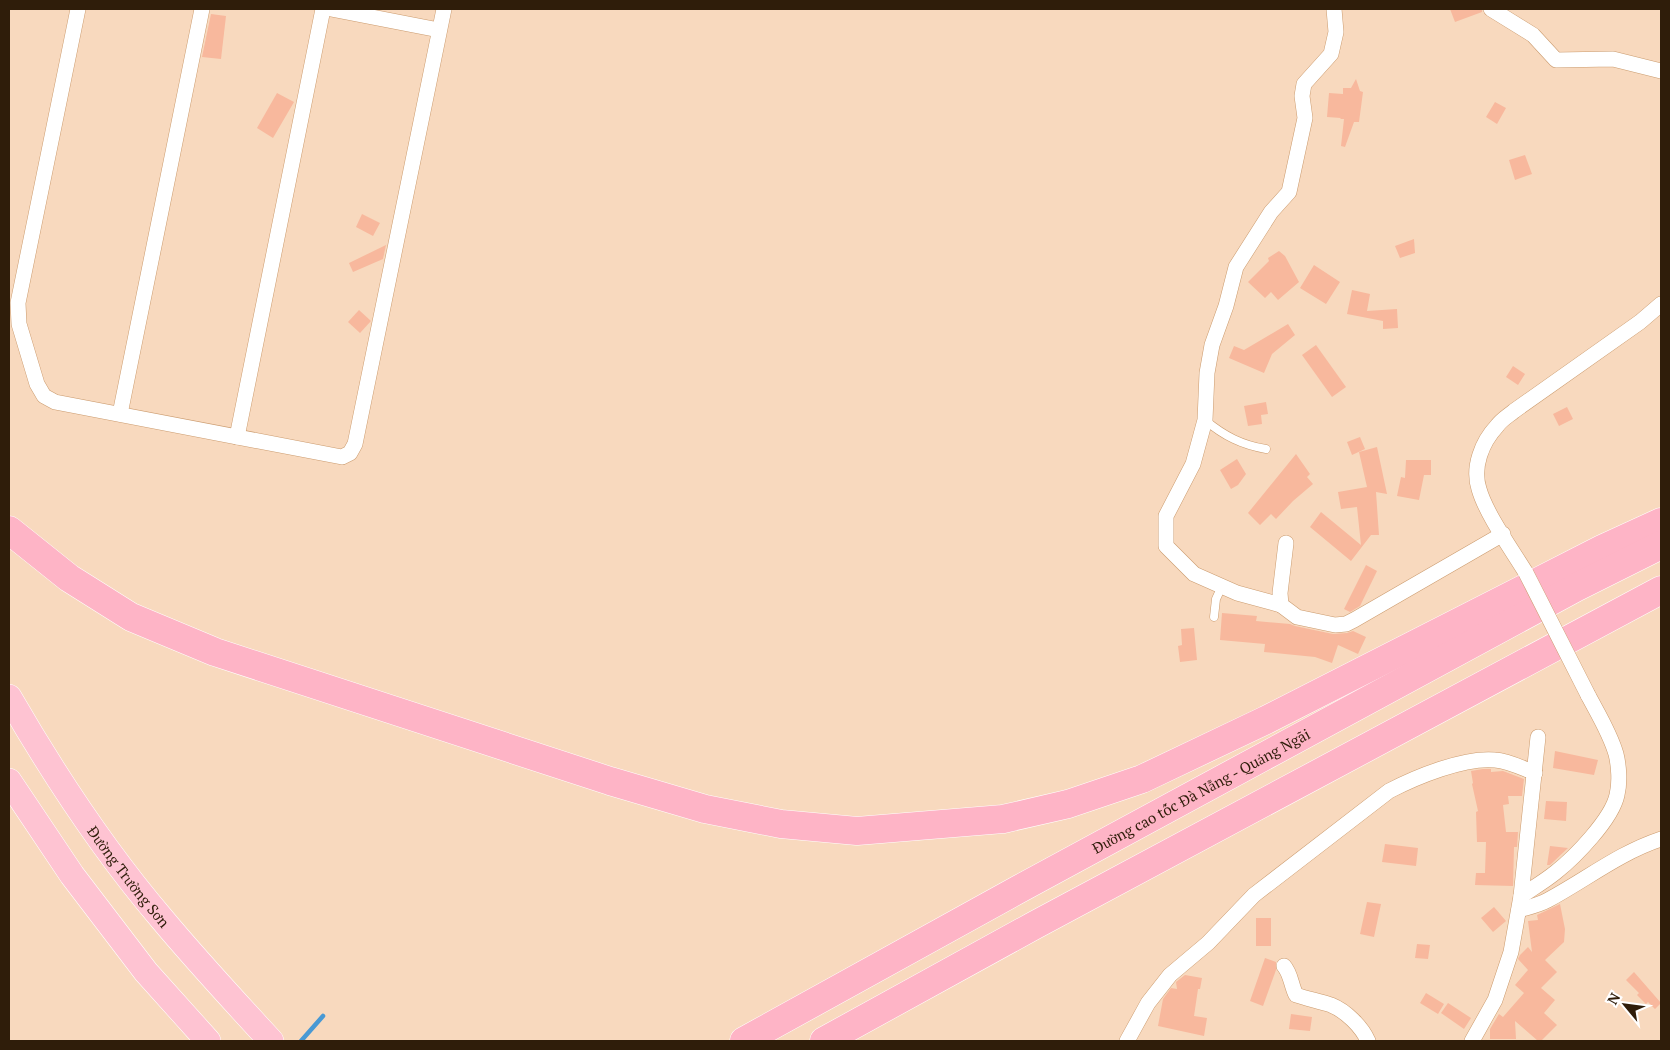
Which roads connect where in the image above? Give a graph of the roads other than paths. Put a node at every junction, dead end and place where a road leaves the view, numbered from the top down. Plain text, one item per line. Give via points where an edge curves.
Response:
1 (78, 9) edge
2 (202, 9) edge
3 (323, 9) edge
4 (331, 9) edge
5 (444, 9) edge
6 (1334, 9) edge
7 (1491, 9) edge
8 (439, 30) junction
9 (1661, 71) edge
10 (1661, 304) edge
11 (120, 414) junction
12 (1205, 420) junction
13 (236, 436) junction
14 (1266, 449) dead end
15 (1661, 522) edge
16 (9, 530) edge
17 (1503, 534) junction
18 (1286, 543) dead end
19 (1661, 545) edge
20 (1222, 586) junction
21 (1661, 590) edge
22 (1281, 606) junction
23 (1214, 617) dead end
24 (9, 697) edge
25 (1538, 736) dead end
26 (1535, 773) junction
27 (9, 781) edge
28 (1661, 839) edge
29 (1520, 903) junction
30 (1284, 966) dead end
31 (208, 1041) edge
32 (271, 1041) edge
33 (744, 1041) edge
34 (824, 1041) edge
35 (1127, 1041) edge
36 (1368, 1041) edge
37 (1472, 1041) edge

1 - 11 street via 18,303 19,324 37,384 44,396 55,402
2 - 11 street
3 - 13 street
4 - 8 street
5 - 8 street
6 - 12 street via 1336,32 1331,54 1304,84 1305,118 1289,192 1271,212 1236,267 1206,373
7 - 9 street via 1533,35 1556,60 1614,60
8 - 13 street via 355,444 350,453 342,457
10 - 17 street via 1514,411 1497,425 1483,445 1477,466 1478,489
11 - 13 street
12 - 14 lane via 1229,438
12 - 20 street via 1193,464 1166,516 1166,546 1194,574
15 - 16 highway via 1142,779 1068,804 1003,819 857,831 781,824 705,809 215,652 131,617 69,578
17 - 22 street via 1346,624 1335,625 1297,617
17 - 29 street, bridge via 1609,734 1616,755 1618,778 1617,797 1608,816 1556,872
18 - 22 street
19 - 33 highway, Đường cao tốc Đà Nẵng - Quảng Ngãi via 1186,798
20 - 22 street
20 - 23 lane via 1216,599
21 - 34 highway
24 - 32 highway, Đường Trường Sơn via 47,762 104,844 161,918
25 - 26 street
26 - 29 street
26 - 35 street via 1507,762 1479,760 1430,772 1389,791 1254,895 1208,943 1170,975 1148,1003
27 - 31 highway via 72,875 146,972
28 - 29 street via 1625,854 1547,901
29 - 37 street via 1511,952 1495,1000
30 - 36 street via 1296,995 1333,1006 1352,1018

